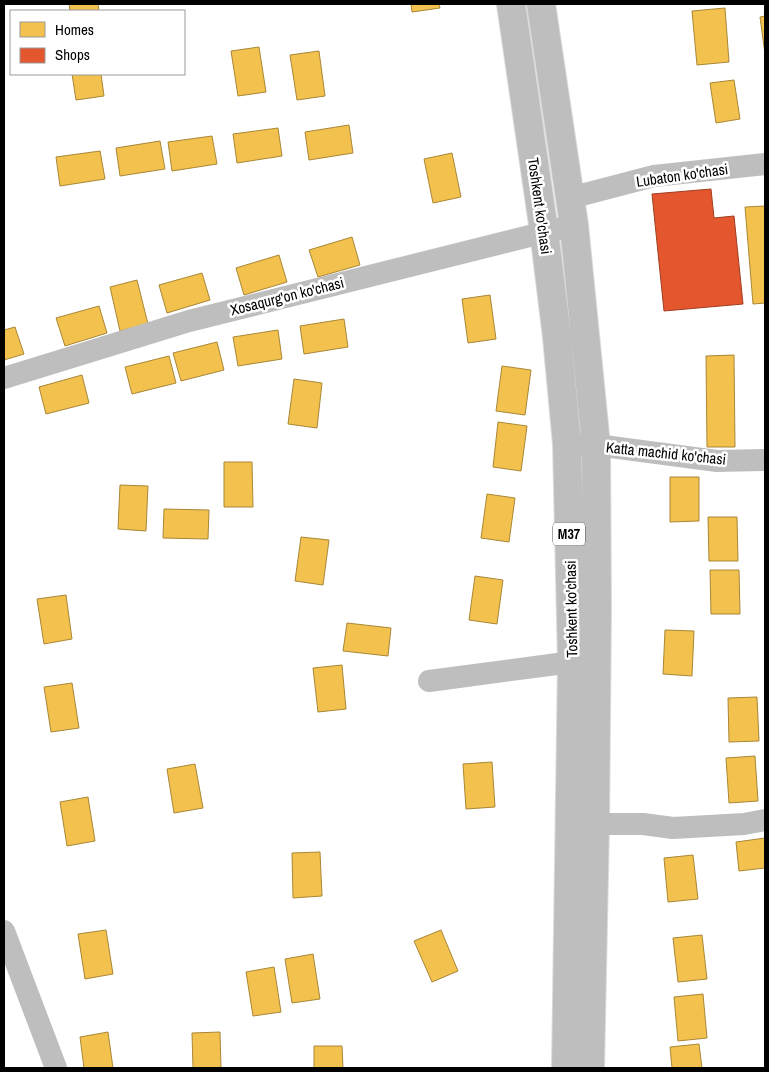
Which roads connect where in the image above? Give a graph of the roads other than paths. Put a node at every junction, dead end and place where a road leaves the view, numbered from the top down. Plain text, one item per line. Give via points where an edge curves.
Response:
1 (511, 4) edge
2 (541, 4) edge
3 (765, 164) edge
4 (570, 198) junction
5 (574, 224) junction
6 (544, 231) junction
7 (4, 378) edge
8 (567, 444) junction
9 (596, 445) junction
10 (765, 460) edge
11 (572, 662) junction
12 (430, 681) dead end
13 (765, 820) edge
14 (595, 824) junction
15 (4, 931) edge
16 (56, 1068) edge
17 (566, 1068) edge
18 (590, 1068) edge

1 - 6 highway, Toshkent ko'chasi / M37
2 - 4 highway, Toshkent ko'chasi / M37
3 - 4 street, Lubaton ko'chasi via 654,176
4 - 5 highway, Toshkent ko'chasi / M37
5 - 6 street, Xosaqurg'on ko'chasi
5 - 9 highway, Toshkent ko'chasi / M37
6 - 7 street, Xosaqurg'on ko'chasi via 189,321
6 - 8 highway, Toshkent ko'chasi / M37
8 - 9 street, Katta machid ko'chasi
8 - 11 highway, Toshkent ko'chasi / M37
9 - 10 street, Katta machid ko'chasi via 717,461
9 - 14 highway, Toshkent ko'chasi / M37
11 - 12 street
11 - 17 highway, Toshkent ko'chasi / M37
13 - 14 street via 673,828
14 - 18 highway, Toshkent ko'chasi / M37
15 - 16 street

